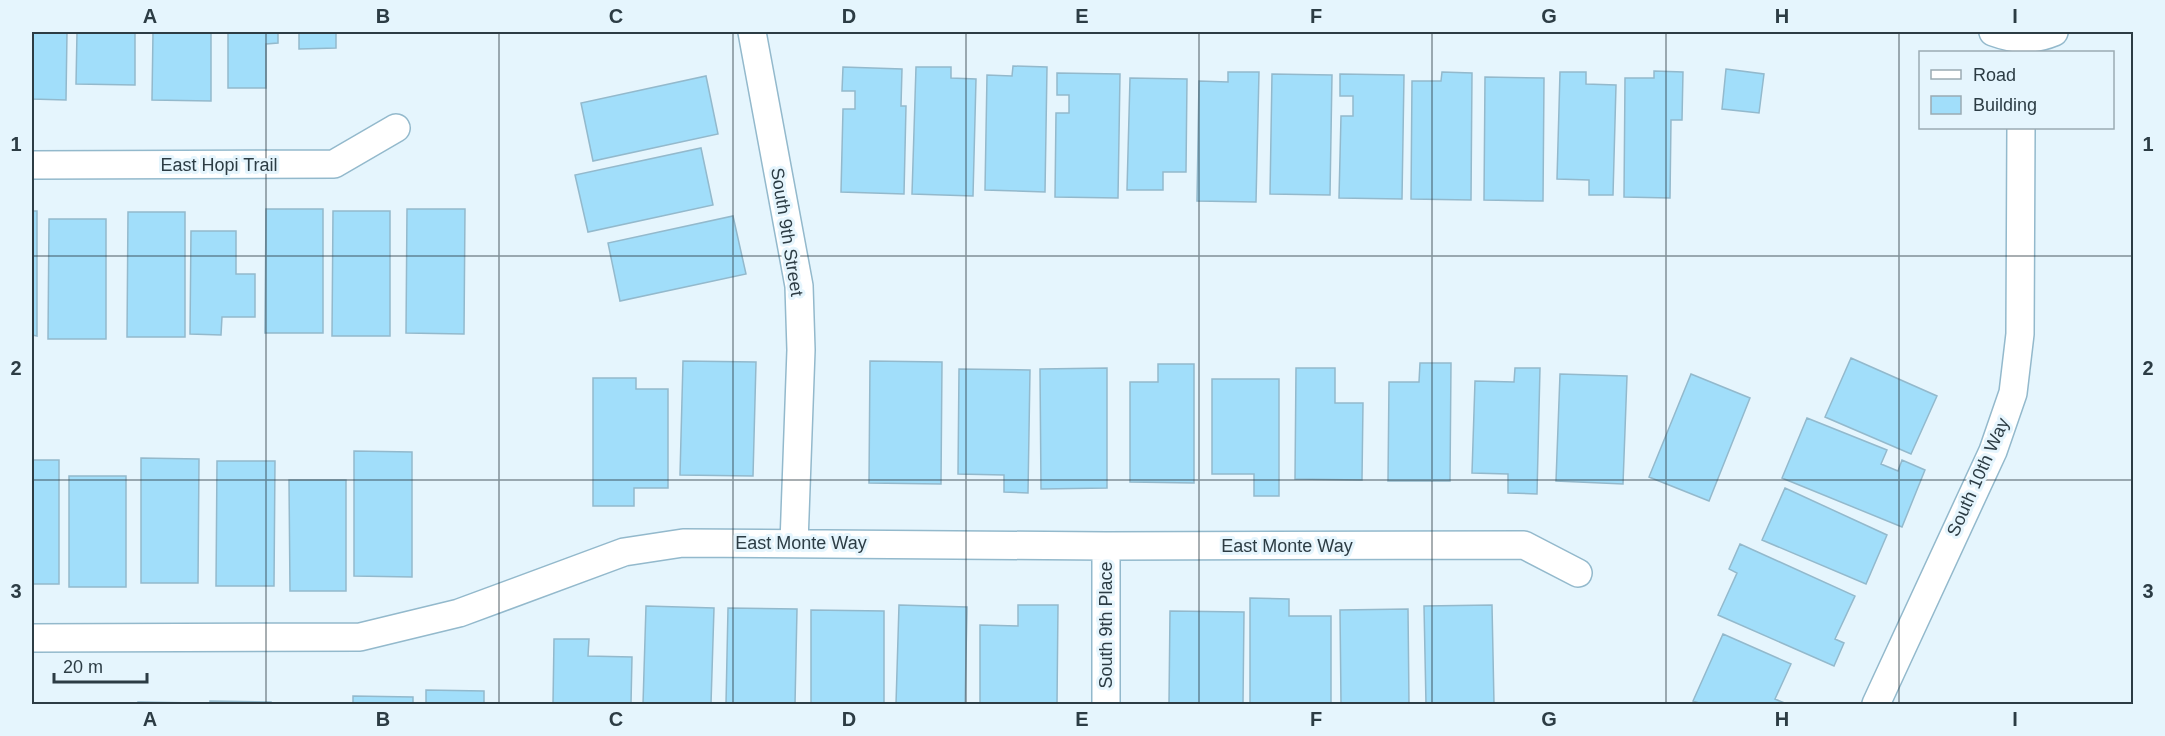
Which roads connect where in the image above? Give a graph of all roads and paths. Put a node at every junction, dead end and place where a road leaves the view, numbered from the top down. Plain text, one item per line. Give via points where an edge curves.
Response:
1 (752, 32) edge
2 (1993, 32) edge
3 (2054, 32) edge
4 (2022, 46) edge
5 (396, 128) dead end
6 (2021, 129) edge
7 (32, 165) edge
8 (794, 543) junction
9 (1106, 546) junction
10 (1578, 573) dead end
11 (32, 638) edge
12 (1106, 705) edge
13 (1876, 705) edge

1 - 8 street, South 9th Street via 799,286 801,350
2 - 4 street
3 - 4 street
5 - 7 street, East Hopi Trail via 334,164
6 - 13 street, South 10th Way via 2020,334 2013,393 1993,452
8 - 9 street, East Monte Way
8 - 11 street, East Monte Way via 683,543 624,552 459,613 360,637
9 - 10 street, East Monte Way via 1524,545
9 - 12 street, South 9th Place

